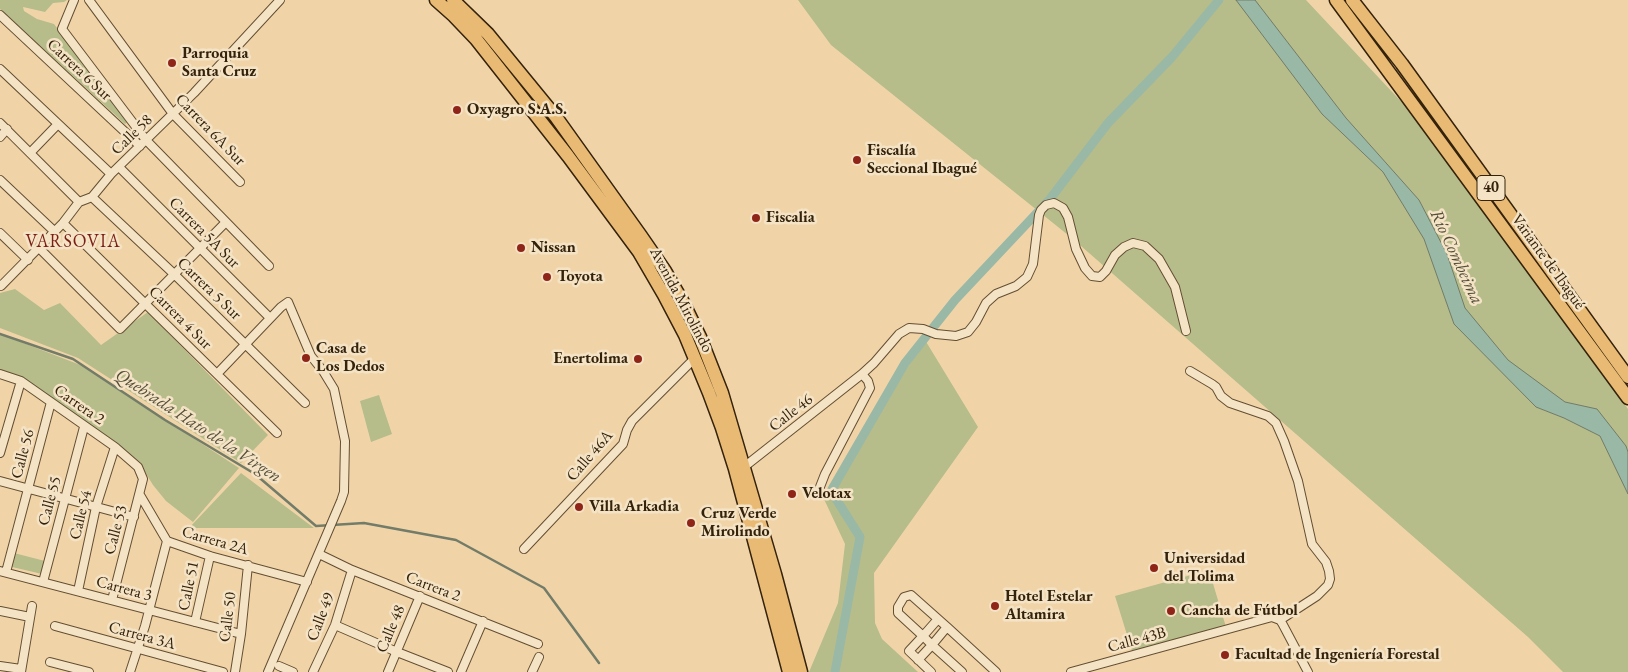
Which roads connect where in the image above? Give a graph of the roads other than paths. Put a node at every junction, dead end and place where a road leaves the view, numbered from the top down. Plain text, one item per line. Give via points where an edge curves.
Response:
1 (74, 0) edge
2 (88, 0) edge
3 (280, 0) edge
4 (436, 0) edge
5 (453, 0) edge
6 (1336, 0) edge
7 (1352, 0) edge
8 (0, 15) edge
9 (0, 69) edge
10 (173, 114) junction
11 (0, 123) edge
12 (58, 124) junction
13 (7, 130) junction
14 (0, 137) edge
15 (143, 143) junction
16 (30, 153) junction
17 (118, 167) junction
18 (112, 174) junction
19 (0, 180) edge
20 (240, 182) dead end
21 (92, 197) junction
22 (78, 202) junction
23 (226, 222) junction
24 (64, 223) junction
25 (55, 232) junction
26 (0, 233) edge
27 (39, 248) junction
28 (200, 249) junction
29 (28, 260) junction
30 (269, 266) dead end
31 (174, 274) junction
32 (1, 286) edge
33 (145, 304) junction
34 (270, 318) junction
35 (1186, 331) dead end
36 (245, 344) junction
37 (695, 358) junction
38 (1190, 371) dead end
39 (0, 374) edge
40 (217, 374) junction
41 (862, 374) junction
42 (1628, 377) edge
43 (21, 381) junction
44 (1625, 395) edge
45 (51, 402) junction
46 (305, 403) dead end
47 (84, 427) junction
48 (277, 433) dead end
49 (115, 447) junction
50 (0, 453) edge
51 (739, 468) junction
52 (0, 481) edge
53 (28, 489) junction
54 (818, 492) dead end
55 (140, 495) junction
56 (64, 499) junction
57 (96, 507) junction
58 (134, 517) junction
59 (167, 541) junction
60 (524, 549) dead end
61 (319, 554) junction
62 (210, 556) junction
63 (248, 565) junction
64 (352, 570) junction
65 (3, 572) edge
66 (43, 582) junction
67 (307, 582) junction
68 (78, 591) junction
69 (420, 596) junction
70 (112, 600) junction
71 (32, 606) dead end
72 (150, 610) junction
73 (0, 611) edge
74 (30, 617) junction
75 (938, 619) junction
76 (1280, 620) junction
77 (483, 621) junction
78 (196, 622) junction
79 (335, 625) junction
80 (54, 626) dead end
81 (948, 628) junction
82 (241, 634) junction
83 (923, 636) junction
84 (538, 644) dead end
85 (932, 645) junction
86 (139, 649) junction
87 (397, 652) junction
88 (539, 657) dead end
89 (918, 660) junction
90 (50, 662) dead end
91 (0, 666) edge
92 (279, 666) dead end
93 (21, 671) edge
94 (89, 672) edge
95 (130, 672) edge
96 (223, 672) edge
97 (235, 672) edge
98 (268, 672) edge
99 (293, 672) edge
100 (313, 672) edge
101 (388, 672) edge
102 (448, 672) edge
103 (461, 672) edge
104 (532, 672) edge
105 (789, 672) edge
106 (801, 672) edge
107 (931, 672) edge
108 (962, 672) edge
109 (996, 672) edge
110 (1072, 672) edge
111 (1308, 672) edge

1 - 15 street via 62,29
2 - 10 street, Carrera 6A Sur
3 - 10 street, Calle 58
4 - 37 main road, Avenida Mirolindo via 476,39 622,229 656,280
5 - 51 main road, Avenida Mirolindo via 488,34 556,117 666,271 700,337 722,393
6 - 44 main road, Variante de Ibagué / 40
7 - 42 main road, Variante de Ibagué / 40 via 1408,72
8 - 15 street, Carrera 6 Sur
9 - 12 street
10 - 15 street, Calle 58
10 - 20 street, Carrera 6A Sur
11 - 13 street
12 - 16 street
12 - 18 street
13 - 14 street
13 - 16 street
15 - 17 street, Calle 58
15 - 23 street, Carrera 6 Sur
16 - 22 street
17 - 18 street, Calle 58
17 - 28 street, Carrera 5A Sur
18 - 21 street, Calle 58
19 - 25 street
21 - 22 street, Calle 58
21 - 31 street, Carrera 5 Sur
22 - 24 street
23 - 28 street
23 - 30 street, Carrera 6 Sur
24 - 25 street
24 - 33 street, Carrera 4 Sur
25 - 27 street
26 - 29 street
27 - 29 street
27 - 33 street via 120,329
28 - 31 street
28 - 34 street, Carrera 5A Sur
29 - 32 street
31 - 33 street
31 - 36 street, Carrera 5 Sur
33 - 40 street, Carrera 4 Sur
34 - 36 street
34 - 61 street via 288,302 311,356 334,389 345,441 344,492
35 - 41 street, Calle 46 via 1175,287 1159,259 1145,246 1133,243 1115,255 1100,276 1092,276 1076,249 1068,217 1063,208 1054,203 1046,205 1039,215 1033,264 1027,278 986,303 968,332 956,336 909,328 898,334
36 - 40 street
36 - 46 street, Carrera 5 Sur
37 - 51 main road, Avenida Mirolindo
37 - 60 street, Calle 46A via 632,422 623,444
38 - 76 street via 1216,387 1230,403 1268,416 1276,423 1284,442 1298,481 1312,544 1326,562 1330,579 1317,596
39 - 43 street, Carrera 2
40 - 48 street, Carrera 4 Sur
41 - 51 street, Calle 46
41 - 54 street via 870,388
43 - 45 street, Carrera 2
43 - 50 street
45 - 47 street, Carrera 2
45 - 53 street, Calle 56
47 - 49 street, Carrera 2
47 - 56 street, Calle 55
49 - 55 street, Carrera 2 via 138,466 143,479
49 - 57 street, Calle 54
51 - 105 main road, Avenida Mirolindo
51 - 106 main road, Avenida Mirolindo via 759,517
52 - 53 street
53 - 56 street
53 - 65 street, Calle 56
55 - 58 street, Calle 53
55 - 59 street, Carrera 2A
56 - 57 street
56 - 66 street, Calle 55
57 - 58 street
57 - 68 street, Calle 54
58 - 70 street, Calle 53
59 - 62 street, Carrera 2A
59 - 72 street
61 - 64 street, Carrera 2
61 - 67 street
62 - 63 street, Carrera 2A
62 - 78 street, Calle 51
63 - 67 street, Carrera 2A
63 - 82 street, Calle 50
64 - 69 street, Carrera 2
64 - 79 street, Calle 49
65 - 66 street, Carrera 3
66 - 68 street, Carrera 3
67 - 98 street
68 - 70 street, Carrera 3
69 - 77 street, Carrera 2
69 - 87 street, Calle 48
70 - 72 street, Carrera 3
71 - 74 street
72 - 78 street, Carrera 3
72 - 86 street
73 - 74 street
74 - 93 street
75 - 81 street
75 - 83 street
75 - 83 street via 914,597 904,597 898,614
76 - 110 street, Calle 43B via 1268,618
76 - 111 street
77 - 84 street, Carrera 2
77 - 103 street
78 - 82 street, Carrera 3
79 - 87 street
79 - 100 street, Calle 49
80 - 86 street, Carrera 3A
81 - 85 street
81 - 109 street
82 - 97 street, Calle 50
83 - 85 street
83 - 89 street via 909,651
85 - 89 street
85 - 108 street
86 - 95 street
86 - 96 street, Carrera 3A
87 - 101 street, Calle 48
87 - 102 street
88 - 104 street
89 - 107 street
90 - 94 street
91 - 93 street
92 - 99 street

